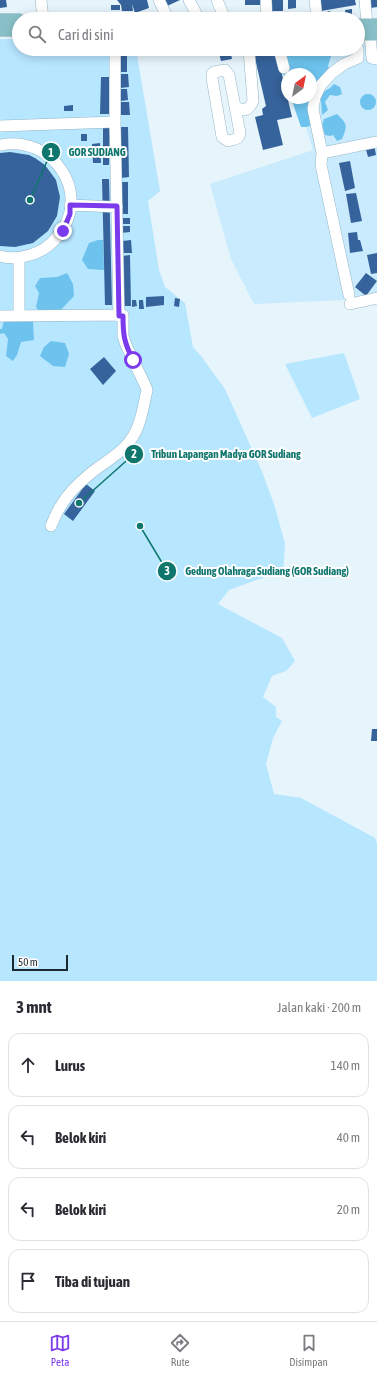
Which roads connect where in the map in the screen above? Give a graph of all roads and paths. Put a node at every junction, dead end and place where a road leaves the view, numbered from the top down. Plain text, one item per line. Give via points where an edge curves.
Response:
1 (41, 0) edge
2 (159, 0) edge
3 (189, 0) edge
4 (217, 0) edge
5 (266, 0) edge
6 (314, 0) edge
7 (365, 0) edge
8 (42, 12) edge
9 (165, 12) edge
10 (195, 12) edge
11 (223, 12) edge
12 (267, 12) edge
13 (317, 12) edge
14 (0, 20) edge
15 (12, 20) edge
16 (368, 29) edge
17 (0, 30) edge
18 (12, 30) edge
19 (115, 56) edge
20 (250, 56) edge
21 (281, 56) edge
22 (355, 56) edge
23 (374, 58) edge
24 (284, 68) dead end
25 (236, 107) junction
26 (115, 122) junction
27 (5, 126) edge
28 (377, 142) edge
29 (5, 144) edge
30 (322, 153) junction
31 (70, 205) junction
32 (117, 206) junction
33 (0, 256) edge
34 (19, 258) junction
35 (377, 298) edge
36 (0, 316) edge
37 (19, 316) junction
38 (119, 316) junction
39 (51, 526) dead end

1 - 8 street
2 - 9 street
3 - 10 street
4 - 11 street
5 - 12 street
6 - 13 street
7 - 16 street
14 - 15 main road
16 - 23 street
17 - 18 main road
19 - 26 street
20 - 25 street via 253,101 245,110
21 - 24 street
22 - 30 street via 321,85 315,97 313,109
25 - 25 street via 228,72 214,72 212,78 222,137 228,141 237,139 240,133
26 - 27 street
26 - 32 street
27 - 29 street
28 - 30 street
29 - 31 street via 28,145 44,152 58,164 67,180
30 - 35 street via 321,165 349,299
31 - 32 street
31 - 34 street via 70,214 63,231 51,244 36,254
32 - 38 street
33 - 34 street
34 - 37 street
36 - 37 street
37 - 38 street
38 - 39 street via 117,335 140,386 130,441 73,490 61,505

